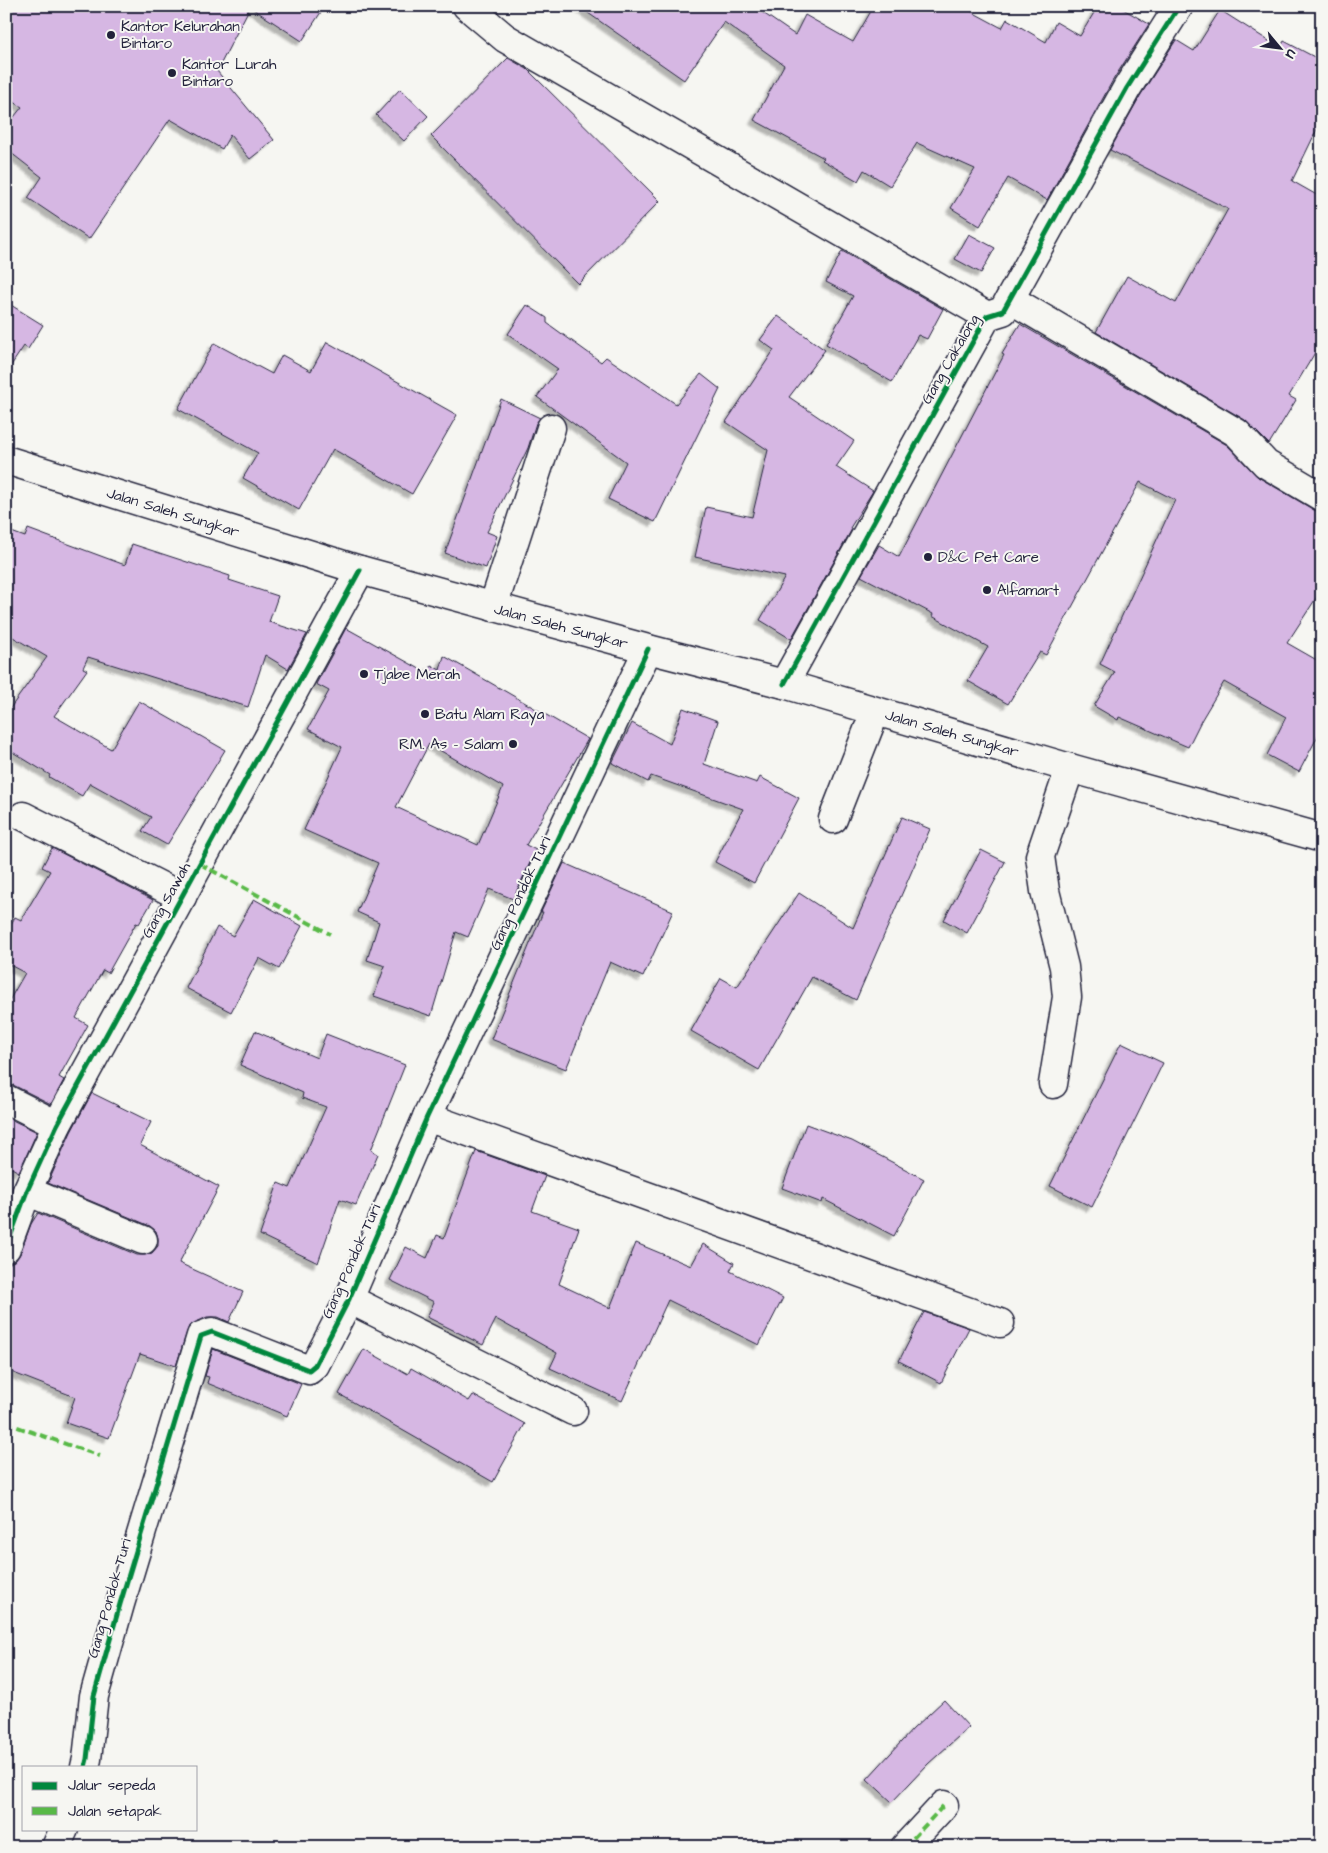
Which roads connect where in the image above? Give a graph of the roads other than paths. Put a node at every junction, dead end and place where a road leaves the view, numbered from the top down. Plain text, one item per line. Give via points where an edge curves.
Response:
1 (467, 6) edge
2 (1179, 6) edge
3 (1010, 299) junction
4 (988, 316) junction
5 (551, 428) dead end
6 (6, 460) edge
7 (1322, 497) edge
8 (360, 570) junction
9 (493, 607) junction
10 (648, 649) junction
11 (784, 684) junction
12 (876, 712) junction
13 (1070, 768) junction
14 (24, 816) dead end
15 (833, 819) dead end
16 (1322, 838) edge
17 (182, 898) junction
18 (1053, 1084) dead end
19 (6, 1099) edge
20 (427, 1117) junction
21 (57, 1125) junction
22 (27, 1191) junction
23 (143, 1240) dead end
24 (6, 1248) edge
25 (349, 1299) junction
26 (1000, 1323) dead end
27 (573, 1411) dead end
28 (85, 1766) edge
29 (944, 1805) dead end
30 (64, 1830) edge
31 (56, 1847) edge
32 (905, 1847) edge

1 - 4 main road via 505,38
2 - 3 main road, Gang Cakalong via 1127,88
3 - 4 main road, Gang Cakalong via 1003,311
3 - 7 main road via 1237,433 1266,464
4 - 11 main road, Gang Cakalong
5 - 9 main road
6 - 8 main road, Jalan Saleh Sungkar
8 - 9 main road, Jalan Saleh Sungkar
8 - 17 main road, Gang Sawah
9 - 10 main road, Jalan Saleh Sungkar
10 - 11 main road, Jalan Saleh Sungkar
10 - 20 main road, Gang Pondok Turi
11 - 12 main road, Jalan Saleh Sungkar
12 - 13 main road, Jalan Saleh Sungkar
12 - 15 main road
13 - 16 main road, Jalan Saleh Sungkar
13 - 18 main road via 1040,856 1045,891 1064,967 1067,996
14 - 17 main road
17 - 21 main road, Gang Sawah
19 - 21 main road
20 - 25 main road, Gang Pondok Turi
20 - 26 main road
21 - 22 main road, Gang Sawah
22 - 23 main road
22 - 24 main road, Gang Sawah
25 - 27 main road
25 - 28 main road, Gang Pondok Turi via 315,1365 309,1370 212,1332 201,1336 94,1696
29 - 32 main road
30 - 31 main road

